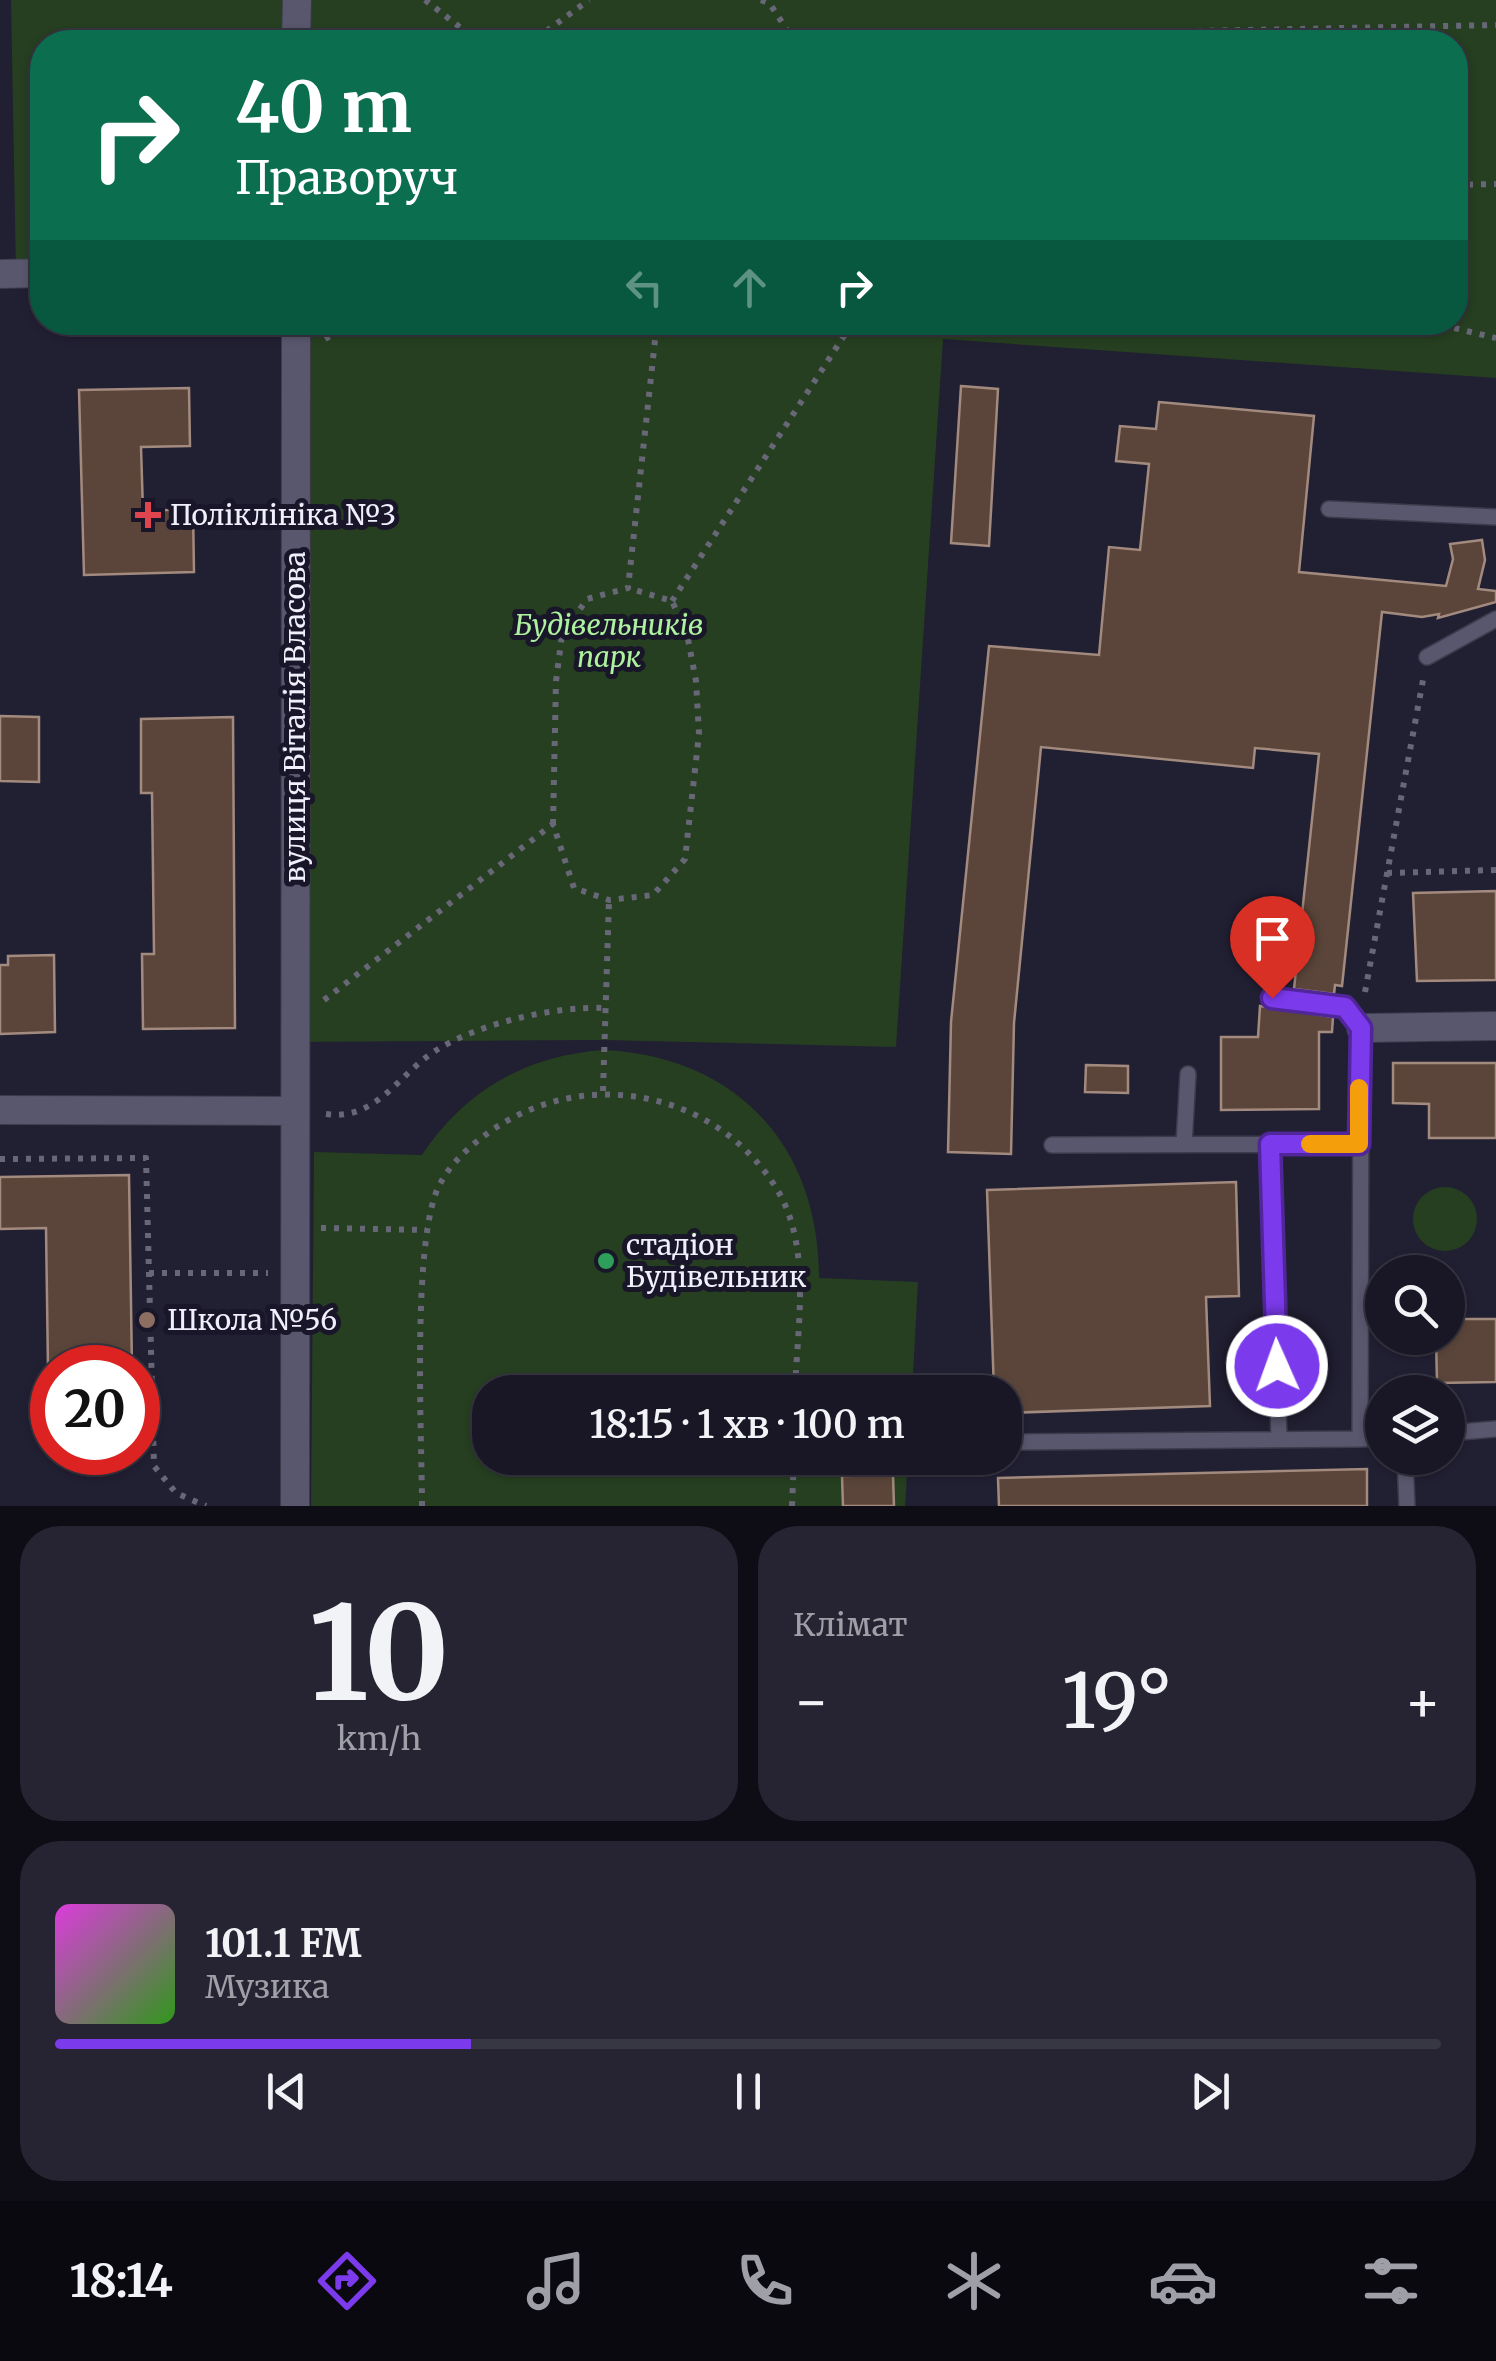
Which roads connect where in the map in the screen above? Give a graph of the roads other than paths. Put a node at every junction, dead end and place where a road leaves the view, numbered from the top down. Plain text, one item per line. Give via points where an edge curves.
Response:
1 (296, 0) edge
2 (296, 30) edge
3 (30, 273) edge
4 (0, 274) edge
5 (296, 335) edge
6 (1330, 509) dead end
7 (1496, 517) edge
8 (1496, 619) edge
9 (1427, 656) road end
10 (1272, 998) dead end
11 (1496, 1026) edge
12 (1361, 1028) junction
13 (1188, 1074) dead end
14 (0, 1110) edge
15 (295, 1111) junction
16 (1184, 1144) junction
17 (1270, 1144) junction
18 (1359, 1144) junction
19 (1052, 1145) dead end
20 (1496, 1429) edge
21 (1465, 1432) edge
22 (1360, 1438) junction
23 (1365, 1438) edge
24 (1279, 1439) junction
25 (1022, 1442) edge
26 (1405, 1475) edge
27 (294, 1506) edge
28 (1407, 1506) edge

1 - 2 street
3 - 4 street
5 - 15 street, вулиця Віталія Власова
6 - 7 lane
8 - 9 lane
10 - 12 lane via 1345,1007
11 - 12 street
12 - 18 lane
13 - 16 lane
14 - 15 street
15 - 27 street, вулиця Віталія Власова
16 - 17 lane
16 - 19 lane
17 - 18 lane
17 - 24 lane
18 - 22 lane
20 - 21 lane
22 - 23 lane
22 - 24 lane
24 - 25 lane
26 - 28 lane

